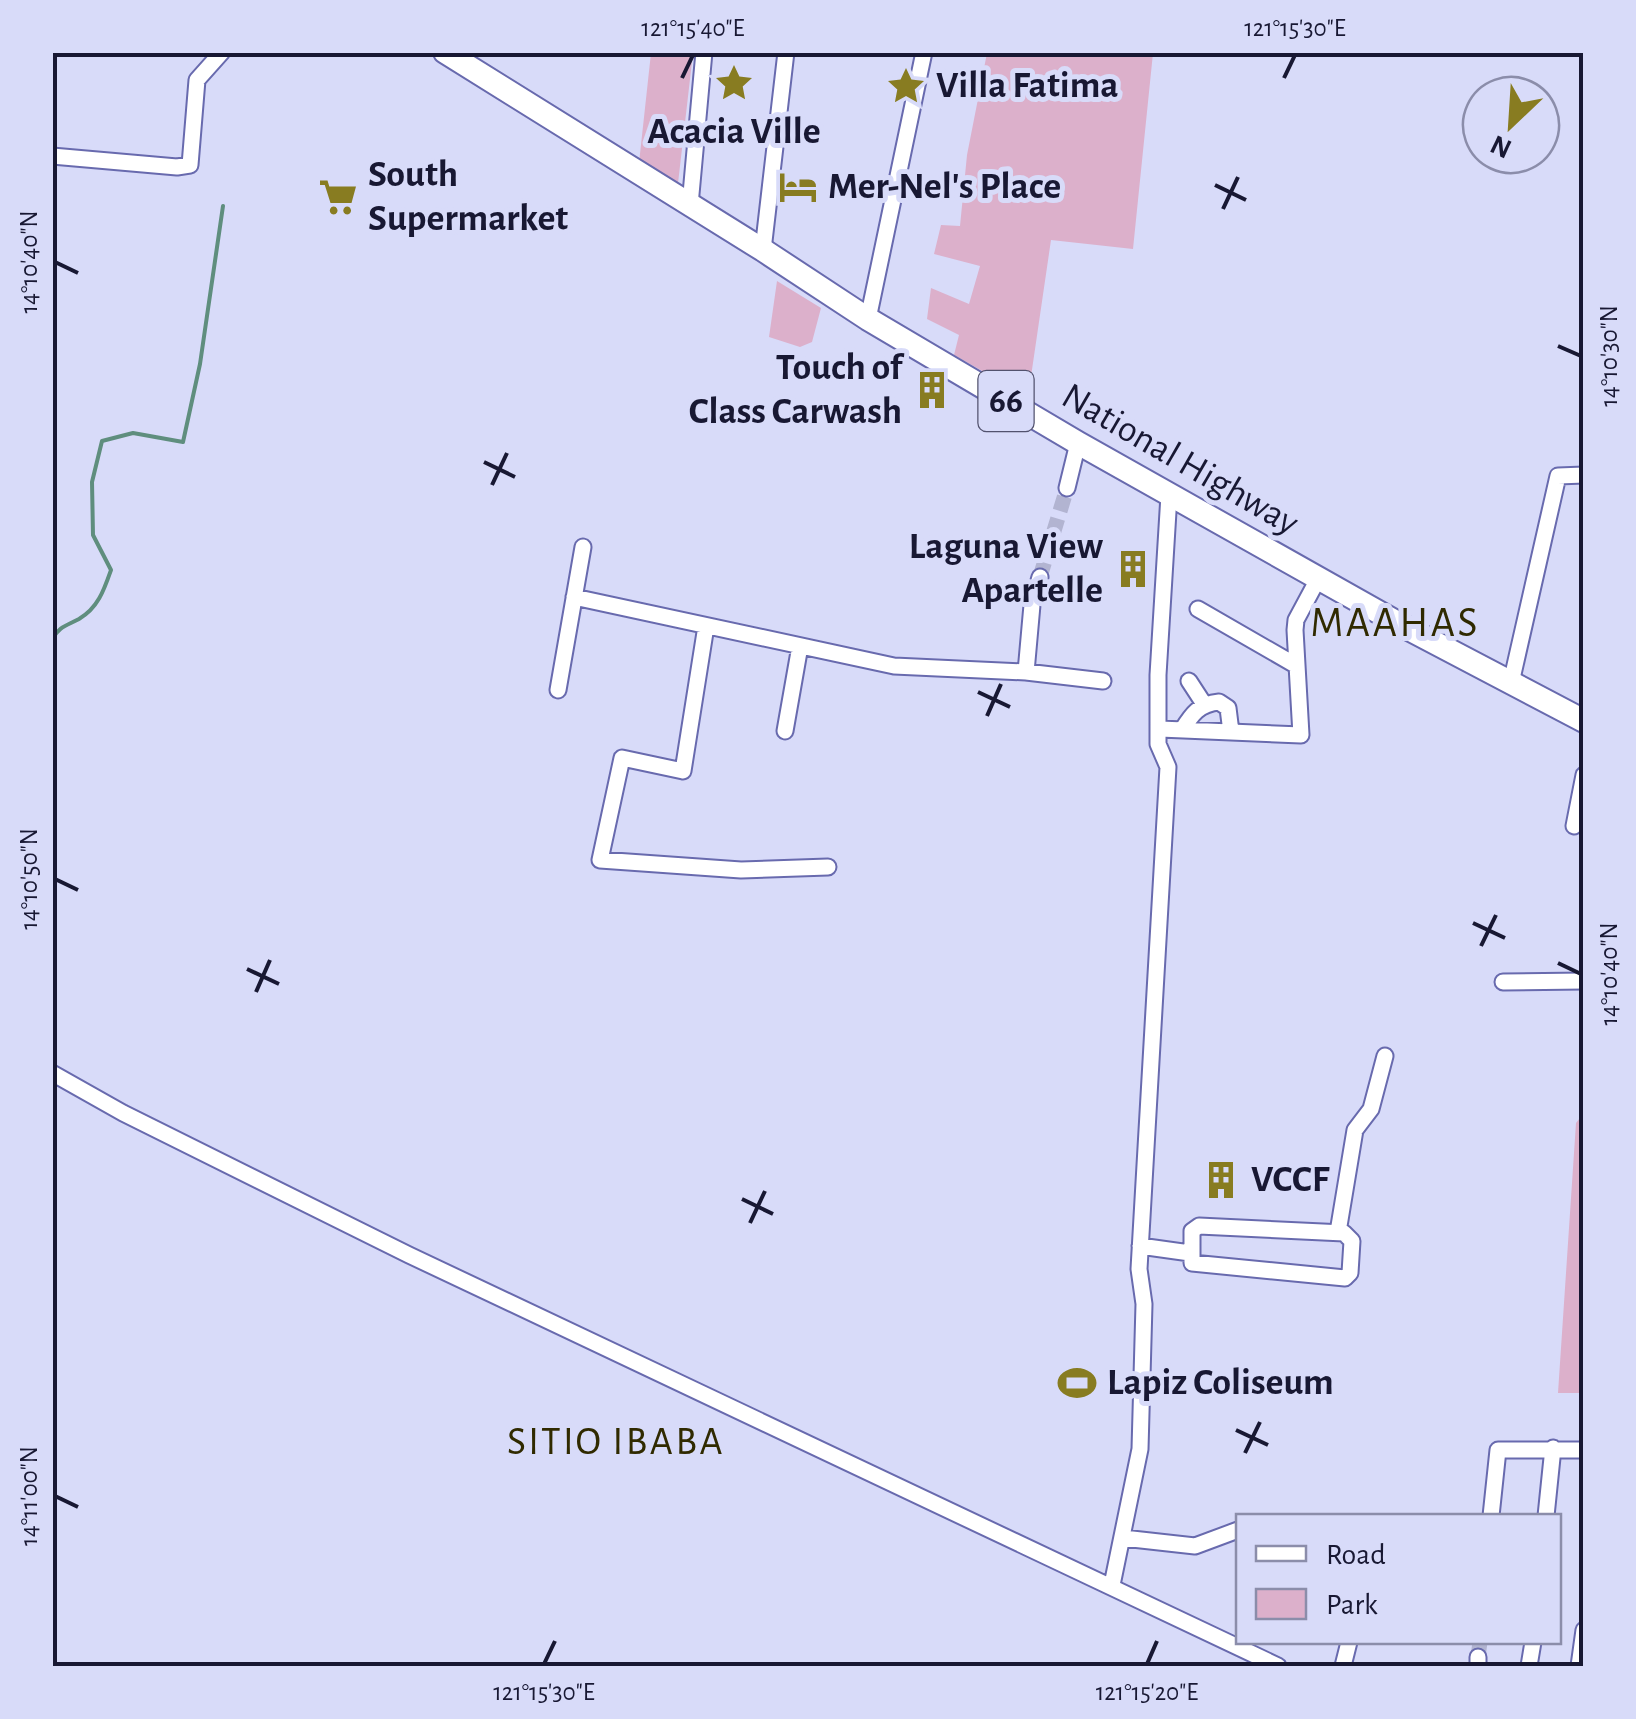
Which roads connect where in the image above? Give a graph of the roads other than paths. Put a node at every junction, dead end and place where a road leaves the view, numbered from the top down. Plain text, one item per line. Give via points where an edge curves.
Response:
1 (222, 52) edge
2 (704, 52) edge
3 (786, 52) edge
4 (924, 52) edge
5 (452, 55) edge
6 (52, 156) edge
7 (690, 205) junction
8 (763, 250) junction
9 (868, 319) junction
10 (1078, 443) junction
11 (1584, 475) edge
12 (1066, 488) tunnel mouth
13 (1168, 494) junction
14 (583, 548) dead end
15 (1040, 578) tunnel mouth
16 (1318, 578) junction
17 (574, 597) junction
18 (1198, 609) dead end
19 (706, 626) junction
20 (800, 646) junction
21 (1297, 666) junction
22 (1026, 672) junction
23 (1104, 681) dead end
24 (1189, 681) dead end
25 (1512, 682) junction
26 (558, 690) dead end
27 (1204, 704) junction
28 (1584, 721) edge
29 (1160, 730) junction
30 (1182, 730) junction
31 (785, 731) dead end
32 (1232, 732) junction
33 (1584, 775) edge
34 (1574, 826) dead end
35 (828, 867) dead end
36 (1584, 981) edge
37 (1503, 982) dead end
38 (1385, 1056) dead end
39 (52, 1073) edge
40 (1338, 1232) junction
41 (1141, 1241) junction
42 (1190, 1247) junction
43 (1553, 1448) junction
44 (1584, 1450) edge
45 (1491, 1514) edge
46 (1546, 1514) edge
47 (1236, 1531) edge
48 (1123, 1538) junction
49 (1112, 1586) junction
50 (1584, 1630) edge
51 (1278, 1666) edge
52 (1579, 1666) edge

1 - 6 street via 198,80 190,165
2 - 7 street
3 - 8 street
4 - 9 street
5 - 7 main road, National Highway / 66
7 - 8 main road, National Highway / 66
8 - 9 main road, National Highway / 66
9 - 10 main road, National Highway / 66
10 - 12 street
10 - 13 main road, National Highway / 66
11 - 25 street via 1558,476
13 - 16 main road, National Highway / 66
13 - 29 street
14 - 17 street
15 - 22 street
16 - 21 street via 1296,620
16 - 25 main road, National Highway / 66
17 - 19 street
17 - 26 street
18 - 21 street
19 - 20 street
19 - 35 street via 683,771 622,758 600,860 741,870
20 - 22 street via 894,666
20 - 31 street
21 - 32 street via 1301,735
22 - 23 street
24 - 27 street
25 - 28 main road, National Highway / 66
27 - 30 street
27 - 32 street via 1228,708
29 - 30 street
29 - 41 street via 1168,783
30 - 32 street
33 - 34 street
36 - 37 street
38 - 40 street via 1371,1109 1355,1130
39 - 49 street via 409,1255
40 - 42 street via 1199,1226
40 - 42 street via 1352,1241 1346,1278 1196,1264
41 - 42 street
41 - 48 street via 1140,1450
43 - 44 street
43 - 45 street via 1498,1450
43 - 46 street
47 - 48 street via 1194,1546
48 - 49 street
49 - 51 street
50 - 52 street

